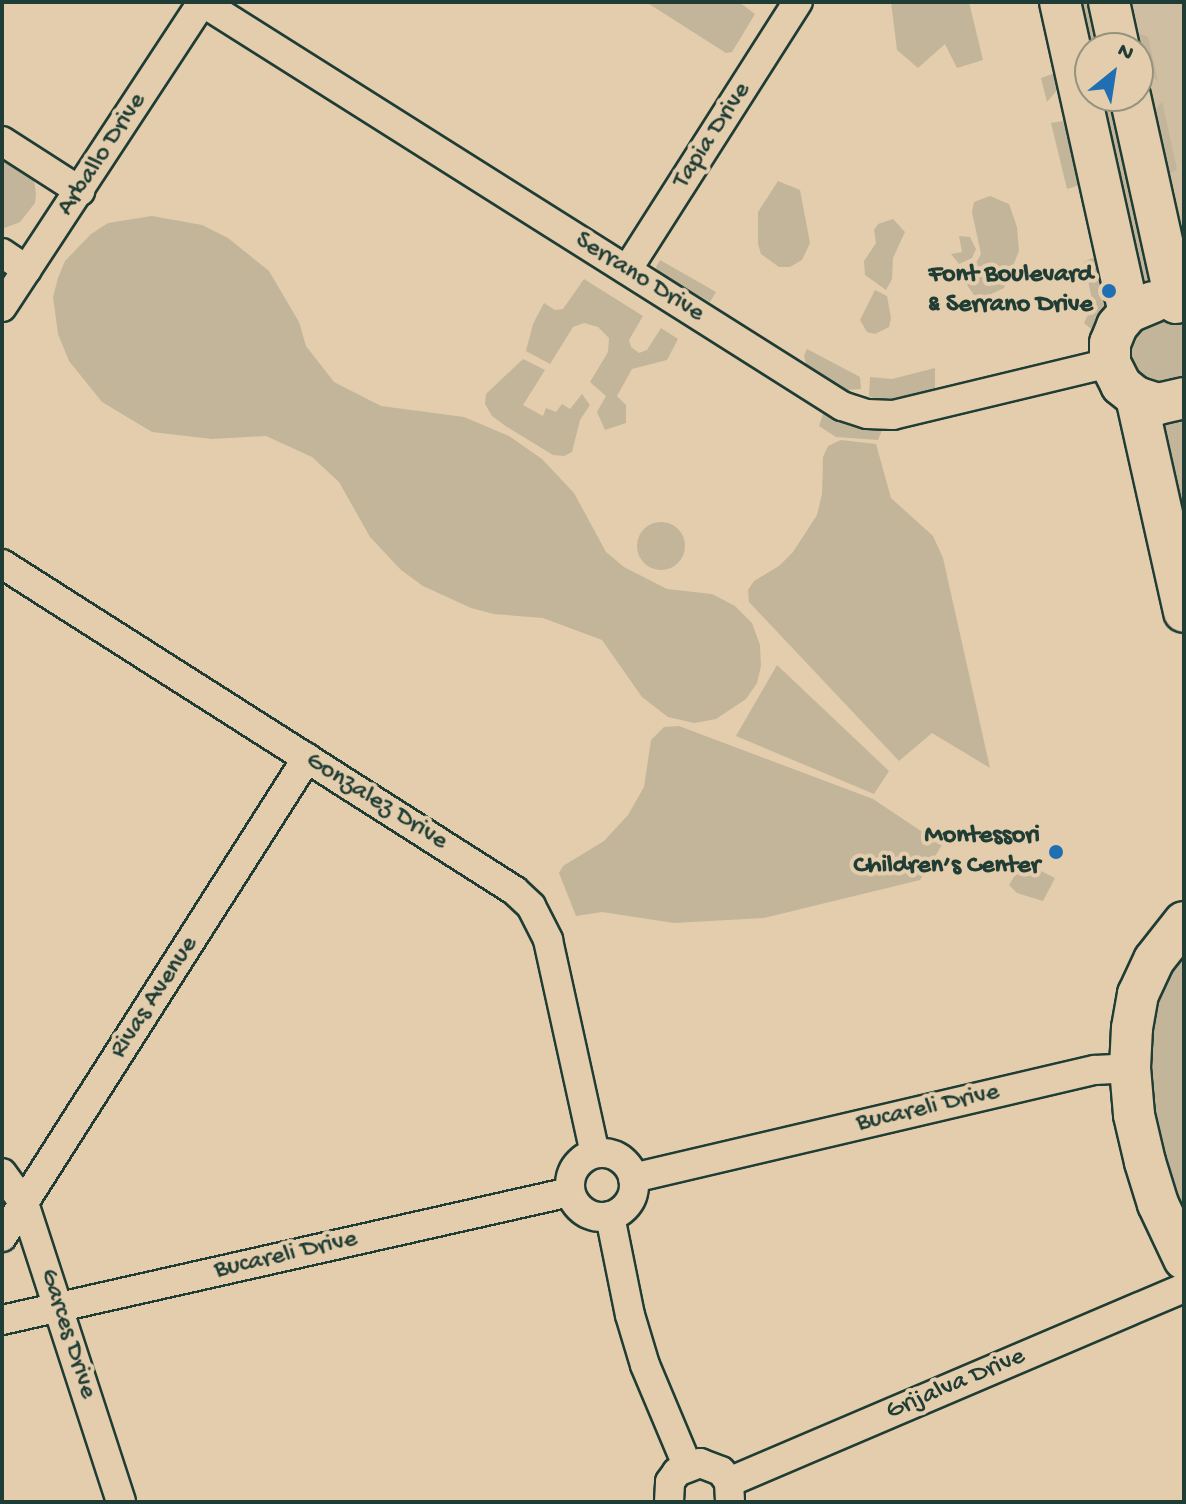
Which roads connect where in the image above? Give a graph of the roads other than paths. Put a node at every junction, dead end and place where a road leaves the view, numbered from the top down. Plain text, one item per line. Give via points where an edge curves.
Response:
1 (202, 2) edge
2 (798, 2) edge
3 (1060, 2) edge
4 (1109, 2) edge
5 (1116, 32) edge
6 (1134, 112) edge
7 (2, 141) edge
8 (80, 191) junction
9 (2, 253) edge
10 (27, 270) junction
11 (627, 270) junction
12 (1180, 304) edge
13 (2, 307) edge
14 (1129, 312) junction
15 (1110, 363) junction
16 (1136, 397) junction
17 (1184, 398) edge
18 (2, 564) edge
19 (1184, 612) edge
20 (307, 758) junction
21 (1184, 922) edge
22 (1130, 1068) junction
23 (595, 1153) junction
24 (2, 1173) edge
25 (633, 1178) junction
26 (570, 1192) junction
27 (24, 1203) junction
28 (610, 1216) junction
29 (2, 1237) edge
30 (1184, 1259) edge
31 (1184, 1288) edge
32 (59, 1307) junction
33 (2, 1320) edge
34 (687, 1465) junction
35 (729, 1492) edge
36 (121, 1502) edge
37 (669, 1502) edge

1 - 8 street, Arballo Drive
1 - 11 street, Serrano Drive
2 - 11 street, Tapia Drive
3 - 14 street
4 - 5 street
6 - 12 street
7 - 8 street
8 - 10 street, Arballo Drive
9 - 10 street
10 - 13 street, Arballo Drive
11 - 15 street, Serrano Drive via 842,406 867,414 893,415
12 - 14 street via 1151,302
14 - 15 street via 1110,343
15 - 16 street via 1121,385
16 - 17 street via 1158,404
16 - 19 street
18 - 20 street, Gonzalez Drive
20 - 23 street, Gonzalez Drive via 531,906 548,940
20 - 27 street, Rivas Avenue
21 - 22 street via 1154,960 1138,994
22 - 25 street, Bucareli Drive via 1095,1070
22 - 30 street via 1145,1162
23 - 25 street via 621,1159
23 - 26 street via 577,1165
24 - 27 street, Garces Drive
25 - 28 street via 629,1202
26 - 28 street via 585,1212
26 - 32 street, Bucareli Drive
27 - 29 street, Rivas Avenue
27 - 32 street, Garces Drive
28 - 34 street via 645,1365
31 - 35 street, Grijalva Drive
32 - 33 street, Bucareli Drive
32 - 36 street, Garces Drive
34 - 35 street via 711,1465
34 - 37 street via 670,1482

